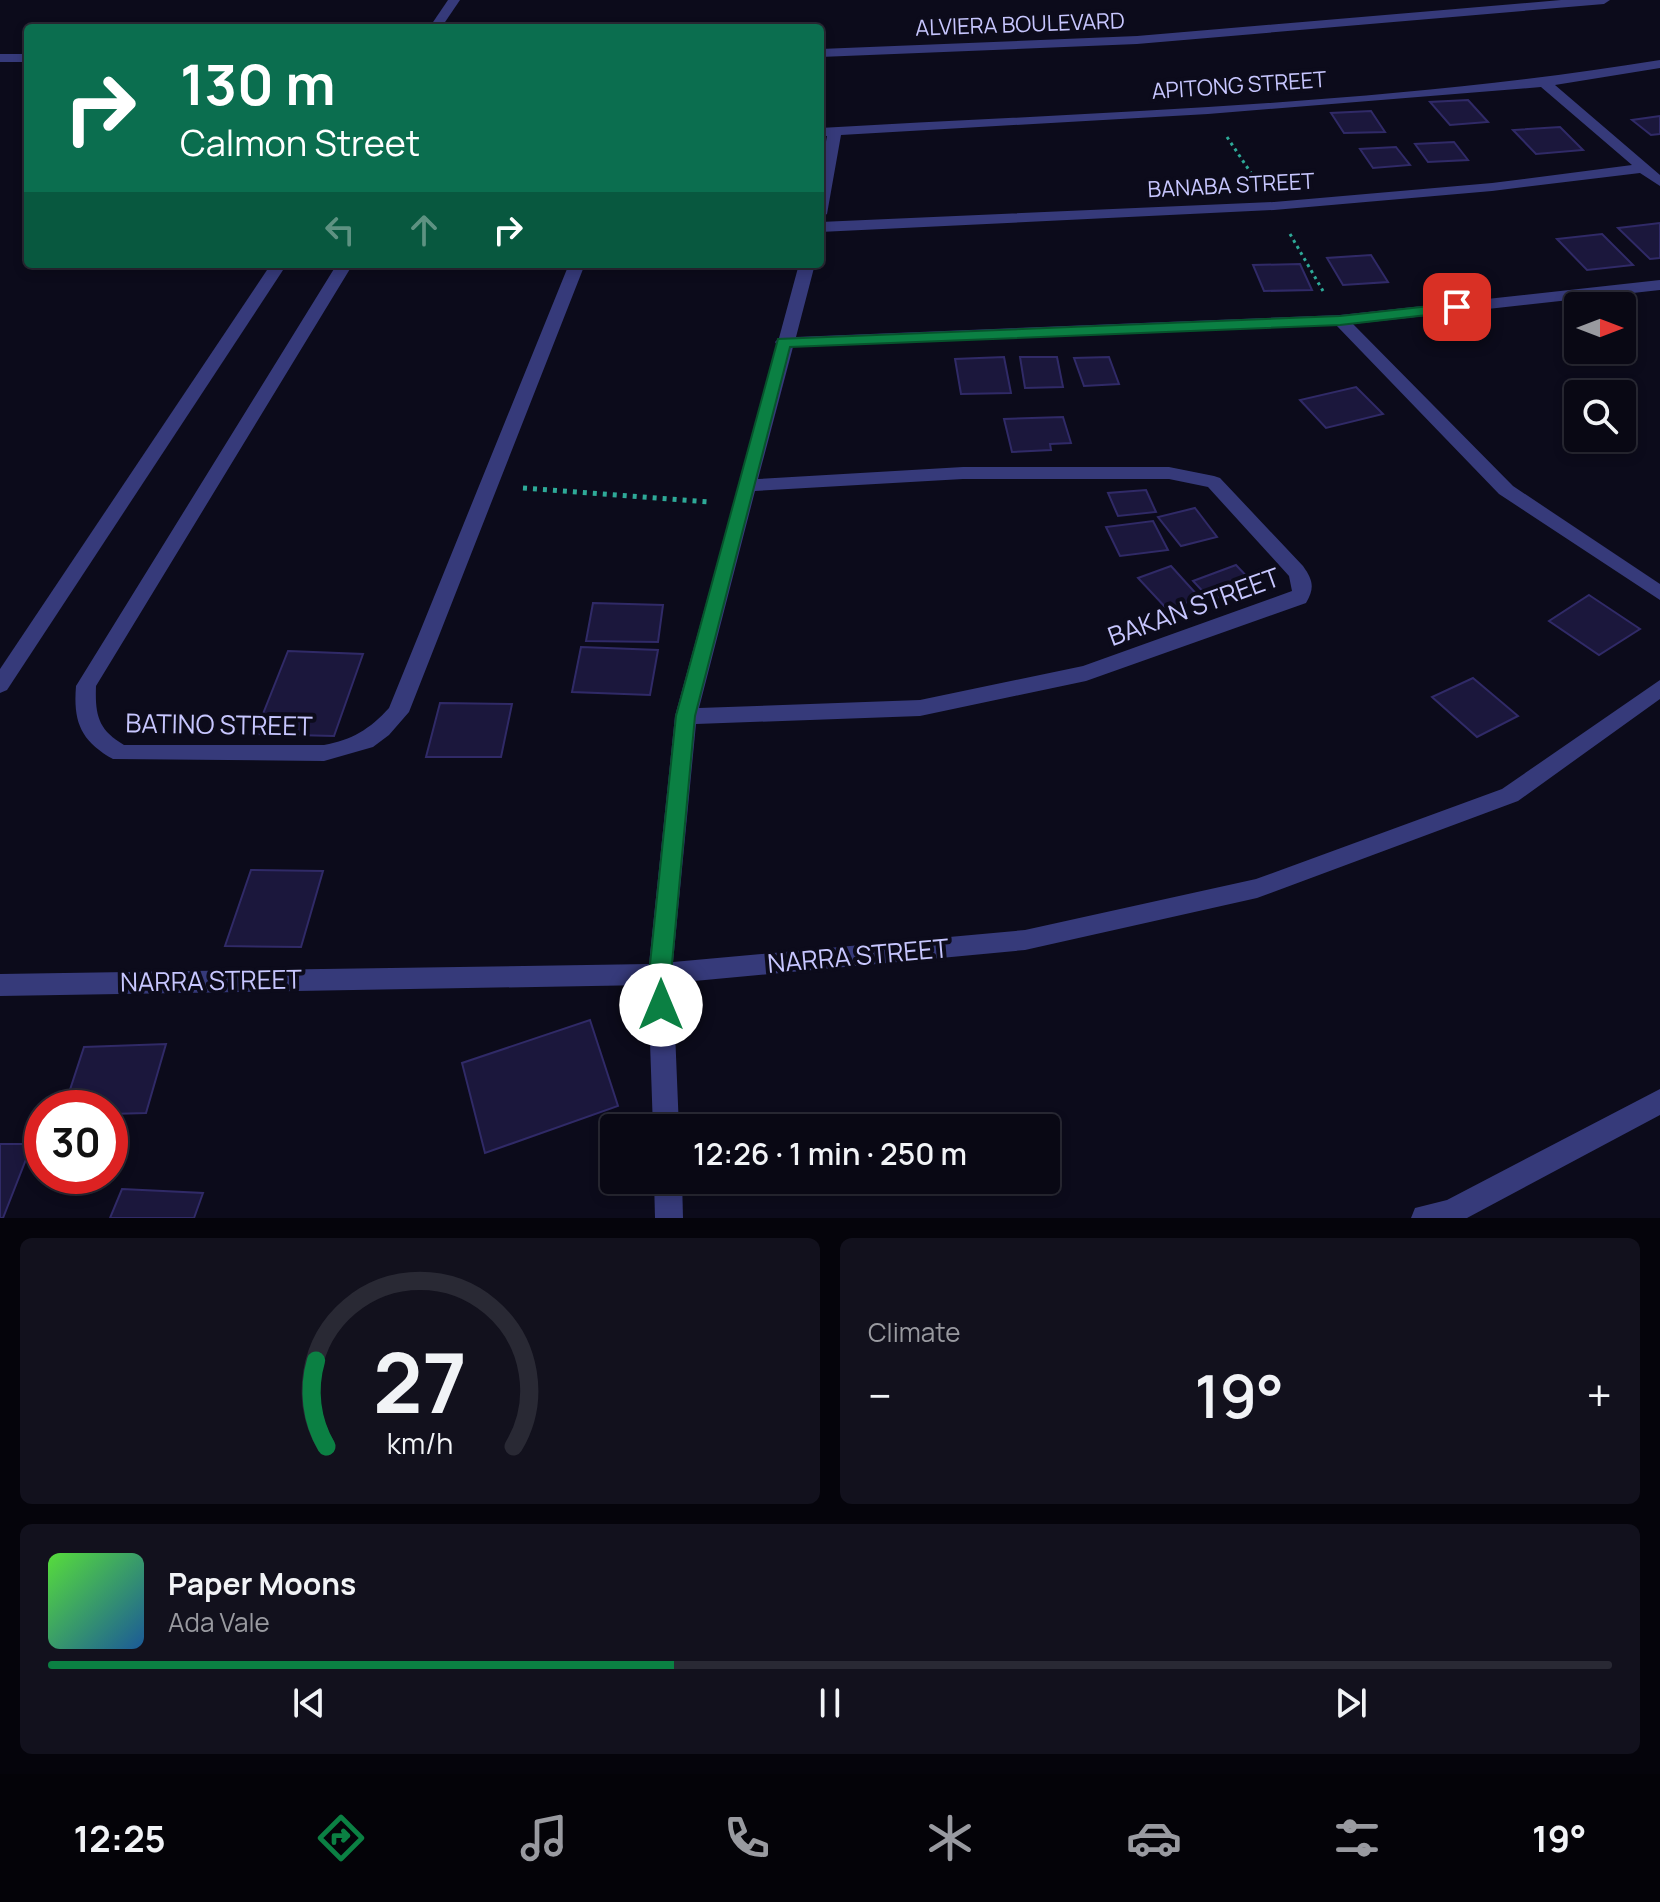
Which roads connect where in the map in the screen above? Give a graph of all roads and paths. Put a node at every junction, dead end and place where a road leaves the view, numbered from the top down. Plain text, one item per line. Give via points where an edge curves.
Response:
1 (454, 0) edge
2 (1604, 0) edge
3 (1586, 1) edge
4 (438, 24) edge
5 (824, 53) edge
6 (0, 58) edge
7 (24, 58) edge
8 (1660, 64) edge
9 (1544, 83) junction
10 (827, 132) edge
11 (824, 167) edge
12 (1643, 168) junction
13 (1660, 182) edge
14 (824, 227) edge
15 (276, 268) edge
16 (343, 268) edge
17 (575, 268) edge
18 (806, 268) edge
19 (1660, 285) edge
20 (1340, 320) junction
21 (783, 342) junction
22 (488, 486) junction
23 (745, 495) junction
24 (1660, 593) edge
25 (0, 685) edge
26 (1660, 688) edge
27 (686, 716) junction
28 (660, 974) junction
29 (0, 985) edge
30 (1660, 1101) edge
31 (665, 1114) edge
32 (668, 1194) edge
33 (1444, 1216) edge
34 (669, 1218) edge

1 - 4 street
2 - 3 street, ALVIERA BOULEVARD
3 - 5 street, ALVIERA BOULEVARD via 1137,40
6 - 7 street
8 - 9 street, APITONG STREET
9 - 10 street, APITONG STREET via 1208,110
9 - 12 street
10 - 11 street
12 - 13 street
12 - 14 street, BANABA STREET via 1274,206
15 - 25 street
16 - 22 street, BATINO STREET via 86,686 84,711 96,740 121,753 324,753 351,749 378,736 398,712
17 - 22 street, BATINO STREET
18 - 21 street
19 - 20 street
20 - 21 street
20 - 24 street via 1506,490
21 - 23 street
22 - 23 path
23 - 27 street
23 - 27 street, BAKAN STREET via 963,473 1169,473 1214,482 1302,578 1304,589 1299,598 1086,673 920,708
26 - 28 street, NARRA STREET via 1510,795 1257,888 1025,940
27 - 28 street
28 - 29 street, NARRA STREET
28 - 31 street
30 - 33 street
32 - 34 street

